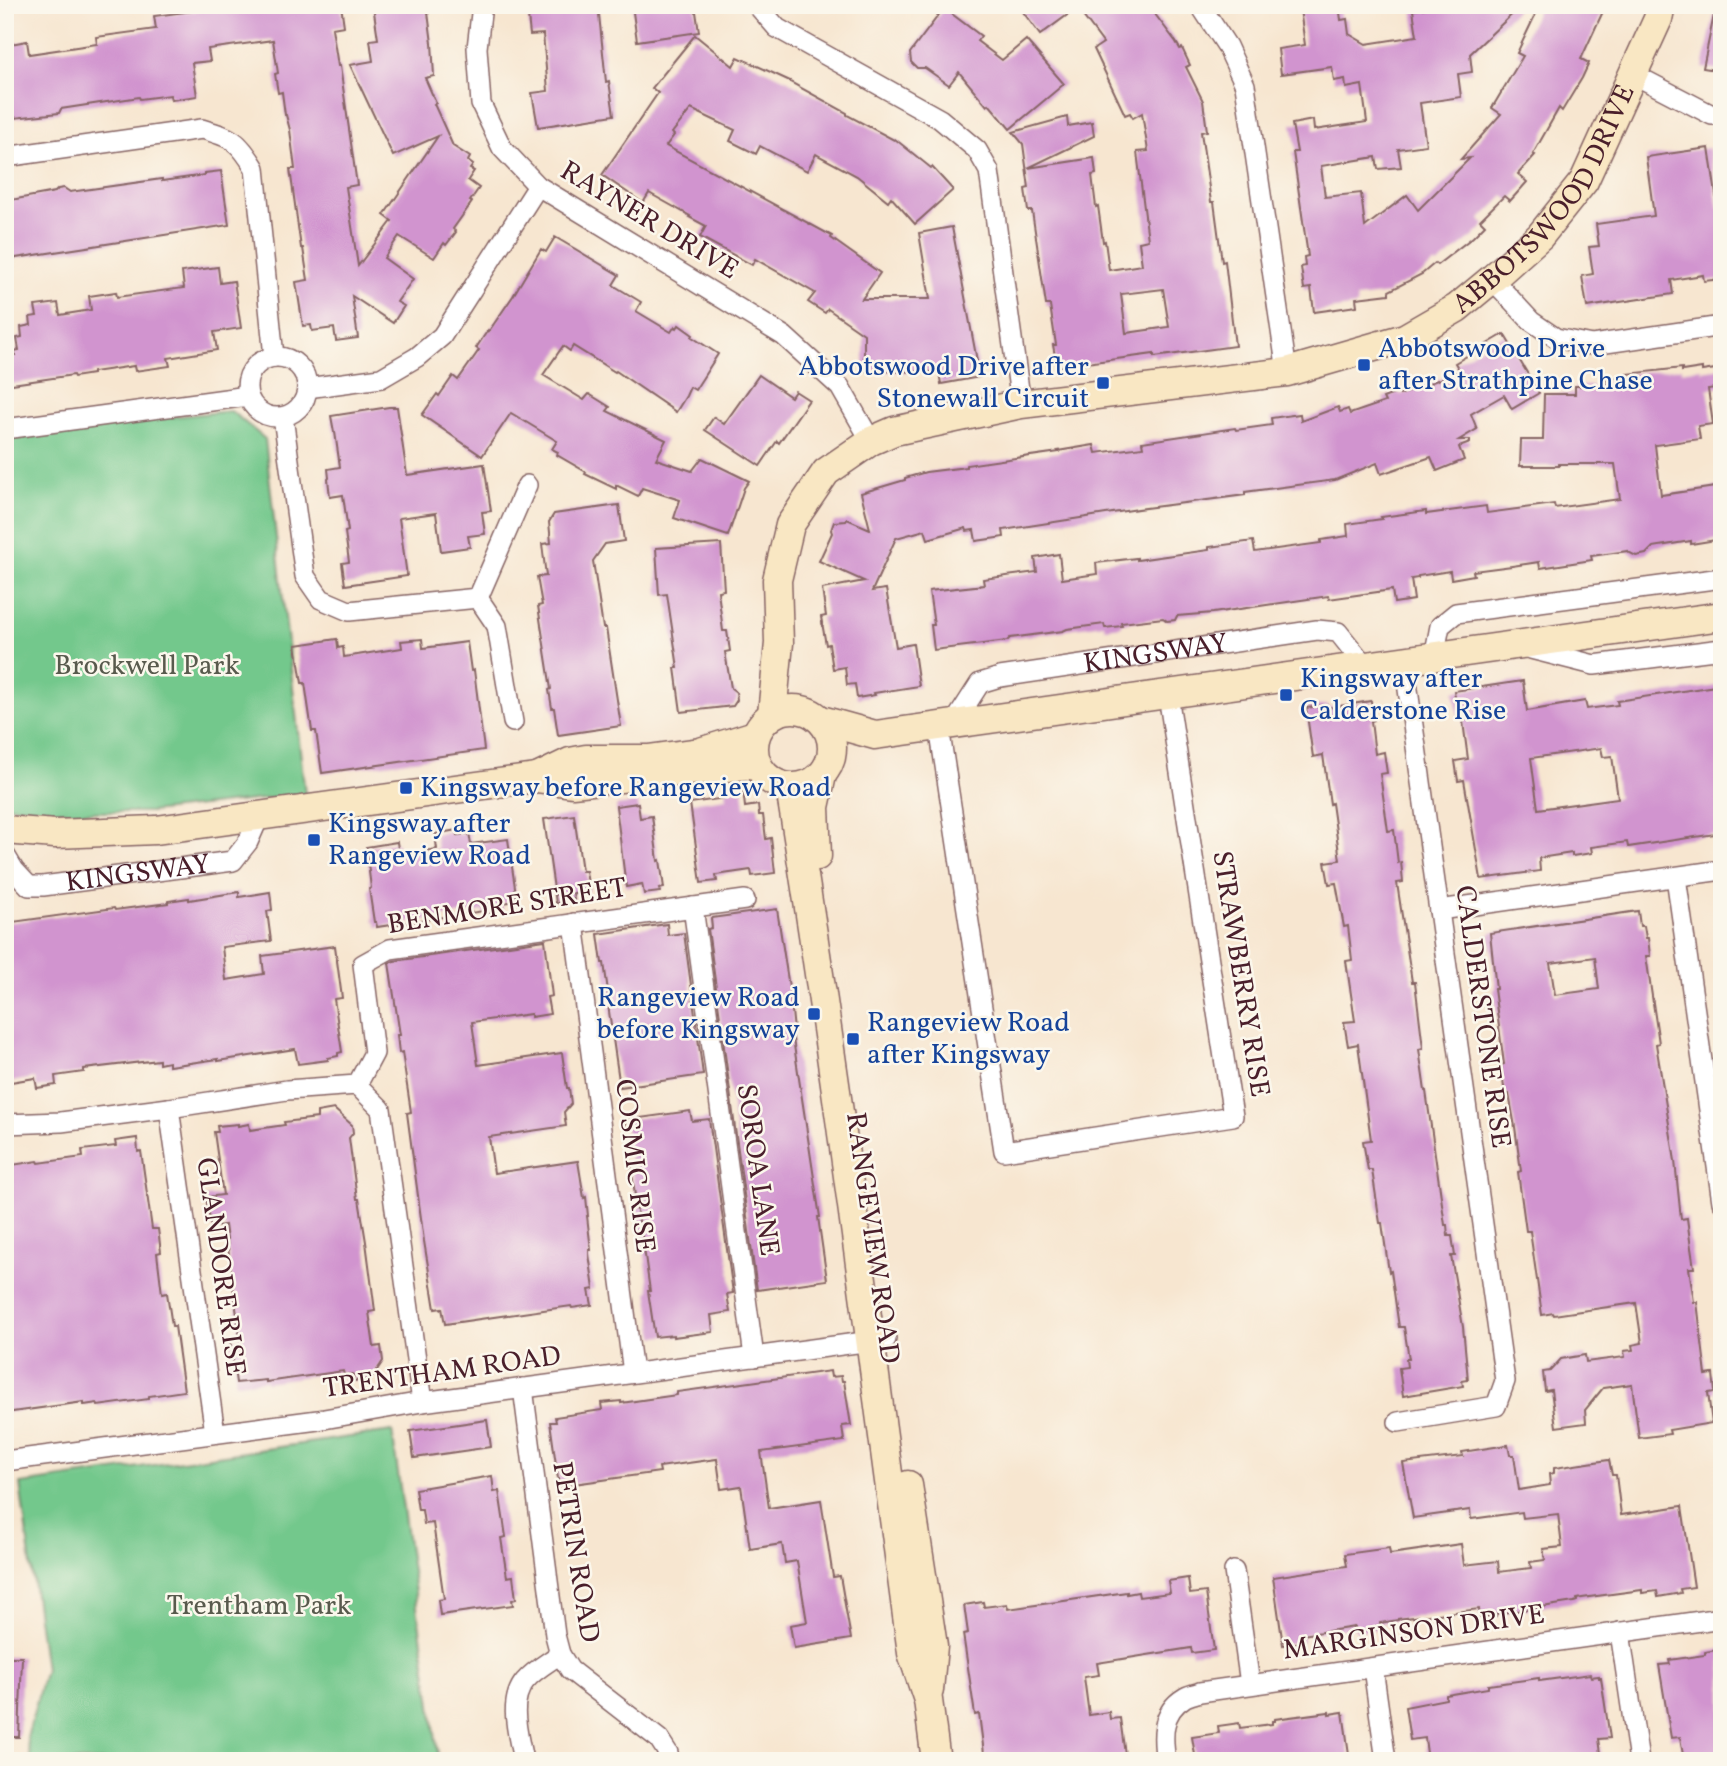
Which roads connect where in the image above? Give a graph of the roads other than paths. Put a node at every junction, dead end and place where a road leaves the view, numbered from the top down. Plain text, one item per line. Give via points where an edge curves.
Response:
1 (482, 5) edge
2 (757, 5) edge
3 (1661, 5) edge
4 (1201, 6) edge
5 (1633, 74) junction
6 (1712, 115) dead end
7 (5, 157) edge
8 (538, 186) junction
9 (1492, 279) junction
10 (1722, 326) edge
11 (274, 357) junction
12 (1287, 372) junction
13 (307, 388) junction
14 (248, 396) junction
15 (1021, 404) junction
16 (283, 416) junction
17 (5, 429) edge
18 (871, 441) junction
19 (527, 485) dead end
20 (1722, 578) edge
21 (478, 598) junction
22 (1722, 616) edge
23 (779, 643) junction
24 (1515, 645) junction
25 (1722, 649) edge
26 (1434, 657) junction
27 (1404, 661) junction
28 (1366, 667) junction
29 (1168, 695) junction
30 (812, 715) junction
31 (513, 722) dead end
32 (763, 725) junction
33 (946, 726) junction
34 (875, 735) junction
35 (756, 764) junction
36 (826, 769) junction
37 (536, 778) junction
38 (790, 788) junction
39 (259, 817) junction
40 (5, 830) edge
41 (5, 855) edge
42 (1722, 870) edge
43 (1676, 877) junction
44 (745, 900) dead end
45 (693, 907) junction
46 (1439, 910) junction
47 (575, 923) junction
48 (827, 986) junction
49 (356, 1085) junction
50 (169, 1108) junction
51 (5, 1124) edge
52 (1722, 1202) edge
53 (878, 1340) junction
54 (754, 1357) junction
55 (633, 1373) junction
56 (523, 1388) junction
57 (422, 1402) junction
58 (1398, 1422) dead end
59 (215, 1433) junction
60 (5, 1461) edge
61 (1234, 1571) dead end
62 (1722, 1618) edge
63 (1620, 1632) junction
64 (560, 1654) junction
65 (1373, 1668) junction
66 (1250, 1684) junction
67 (523, 1761) edge
68 (670, 1761) edge
69 (936, 1761) edge
70 (1166, 1761) edge
71 (1386, 1761) edge
72 (1639, 1761) edge

1 - 8 street, RAYNER DRIVE via 477,48 481,104 502,148
2 - 15 street via 777,28 940,119 977,150 989,171
3 - 5 street, ABBOTSWOOD DRIVE
4 - 12 street via 1245,85
5 - 6 street
5 - 9 street, ABBOTSWOOD DRIVE via 1584,181 1540,236
7 - 11 street via 202,129 242,147 255,168
8 - 13 street via 442,336 381,377
8 - 18 street, RAYNER DRIVE via 784,336 840,387
9 - 10 street via 1531,321 1556,338 1592,345
9 - 12 street, ABBOTSWOOD DRIVE via 1457,308 1405,338
11 - 13 street via 296,363
11 - 14 street via 253,369
12 - 15 street, ABBOTSWOOD DRIVE
13 - 16 street via 298,409
14 - 16 street via 264,414
14 - 17 street
15 - 18 street, ABBOTSWOOD DRIVE via 894,431
16 - 21 street via 305,576 321,599 348,611
18 - 23 street, ABBOTSWOOD DRIVE via 826,472 790,525 777,580
19 - 21 street
20 - 26 street via 1456,613 1440,626
21 - 31 street via 497,626
22 - 24 street, KINGSWAY
23 - 30 street, ABBOTSWOOD DRIVE
23 - 32 street, ABBOTSWOOD DRIVE
24 - 25 street, KINGSWAY via 1594,665
24 - 26 street, KINGSWAY
26 - 27 street, KINGSWAY
27 - 28 street, KINGSWAY
27 - 46 street, CALDERSTONE RISE
28 - 29 street, KINGSWAY
28 - 33 street, KINGSWAY via 1338,632 1317,630 1000,677 980,683
29 - 33 street, KINGSWAY
29 - 33 street, STRAWBERRY RISE via 1233,1116 1004,1152
30 - 32 street via 788,708
30 - 34 street, KINGSWAY
30 - 36 street via 829,732 832,744
32 - 35 street via 752,749
32 - 37 street, KINGSWAY via 700,752 648,760 570,762
33 - 34 street, KINGSWAY
34 - 36 street, KINGSWAY
35 - 37 street, KINGSWAY via 572,783
35 - 38 street via 765,777
36 - 38 street via 807,785
36 - 48 street, RANGEVIEW ROAD via 815,807 815,831
37 - 39 street, KINGSWAY
38 - 48 street, RANGEVIEW ROAD
39 - 40 street, KINGSWAY via 156,830 55,834
39 - 41 street, KINGSWAY via 233,861 29,886
42 - 43 street
43 - 46 street
43 - 52 street
44 - 45 street, BENMORE STREET
45 - 47 street, BENMORE STREET
45 - 54 street, SOROA LANE
46 - 58 street, CALDERSTONE RISE via 1505,1381 1496,1406
47 - 49 street, BENMORE STREET via 390,948 363,964 374,1053
47 - 55 street, COSMIC RISE
48 - 53 street, RANGEVIEW ROAD
49 - 50 street
49 - 57 street via 381,1109
50 - 51 street
50 - 59 street, GLANDORE RISE
53 - 54 street, TRENTHAM ROAD
53 - 69 street, RANGEVIEW ROAD via 912,1653 928,1700
54 - 55 street, TRENTHAM ROAD
55 - 56 street, TRENTHAM ROAD
56 - 57 street, TRENTHAM ROAD
56 - 64 street, PETRIN ROAD
57 - 59 street, TRENTHAM ROAD
59 - 60 street, TRENTHAM ROAD
61 - 66 street
62 - 63 street, MARGINSON DRIVE
63 - 65 street, MARGINSON DRIVE
63 - 72 street
64 - 67 street via 525,1681 518,1695
64 - 68 street, PETRIN ROAD via 570,1670 659,1740
65 - 66 street, MARGINSON DRIVE
65 - 71 street
66 - 70 street, MARGINSON DRIVE via 1184,1698 1170,1711 1164,1726

